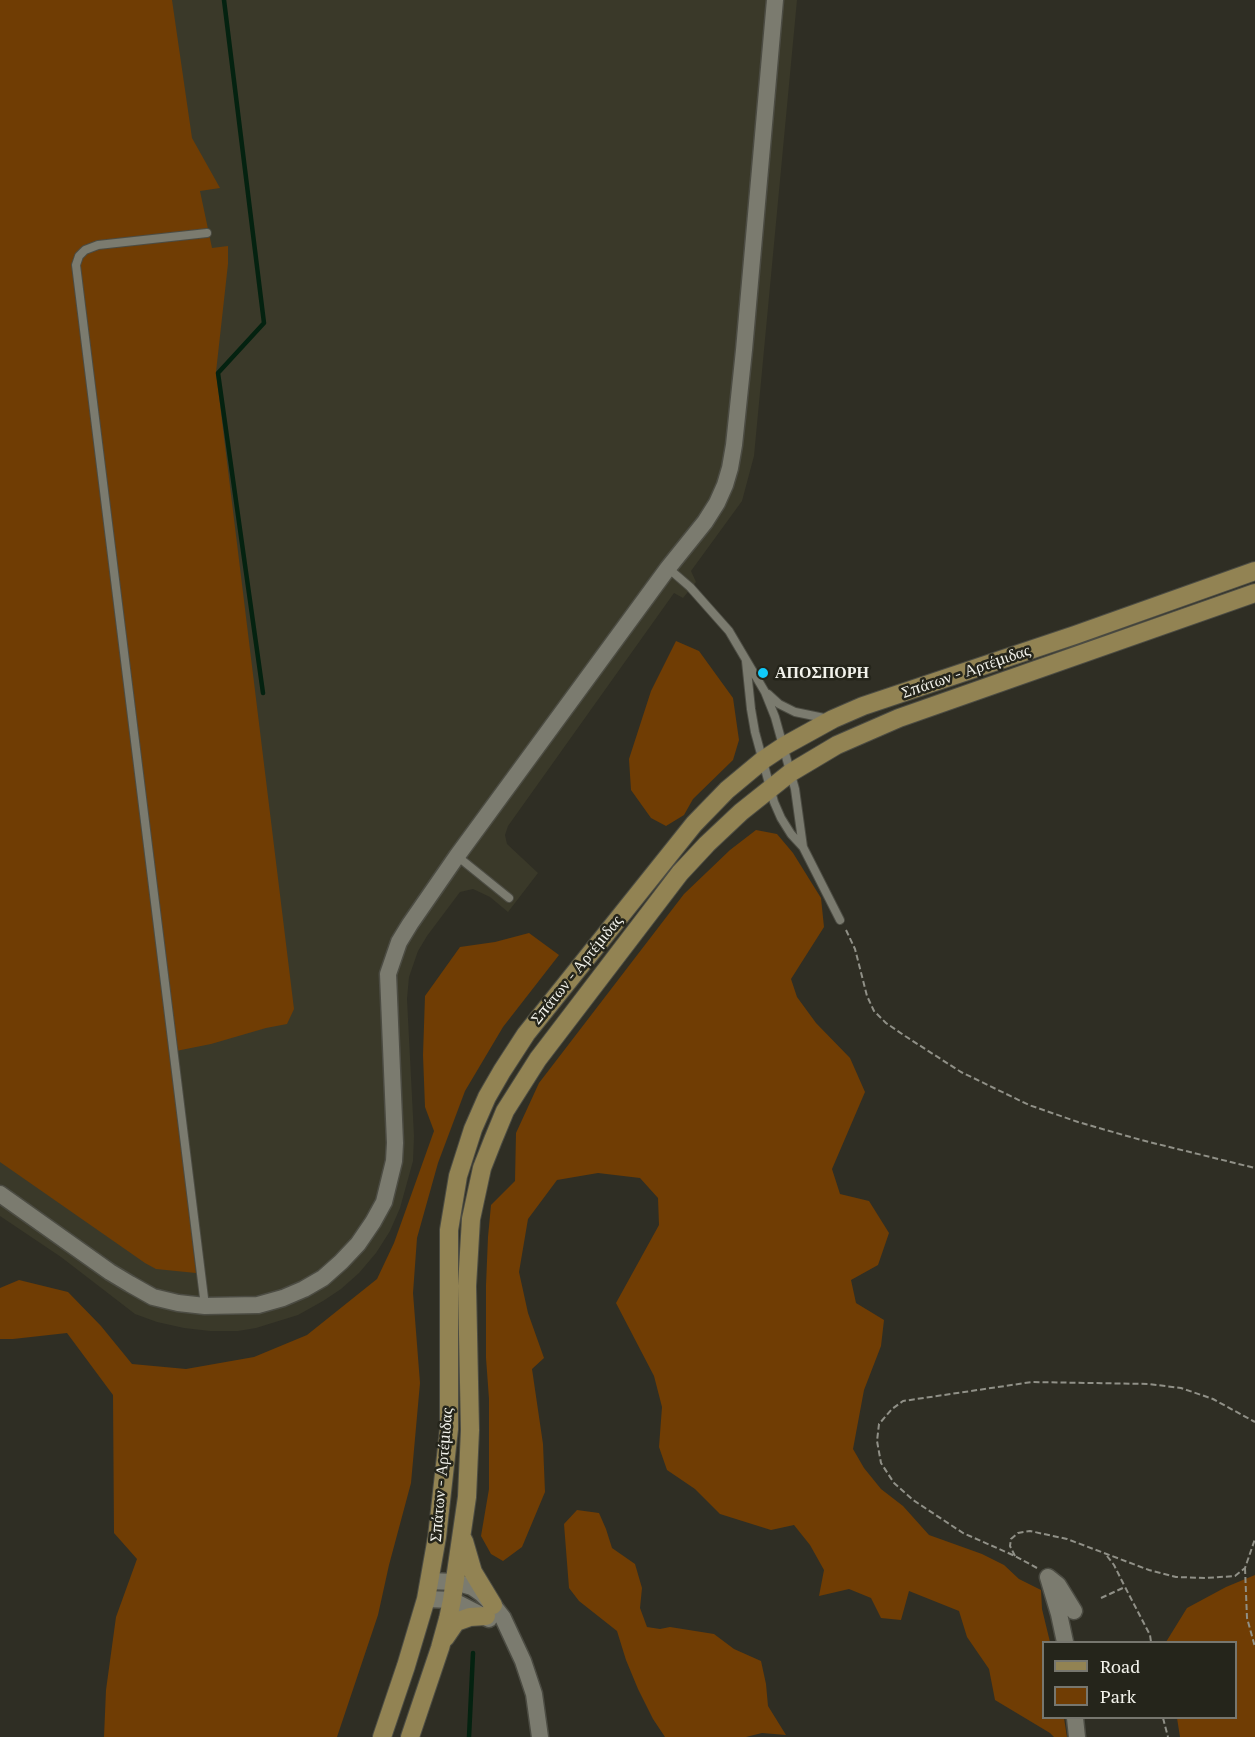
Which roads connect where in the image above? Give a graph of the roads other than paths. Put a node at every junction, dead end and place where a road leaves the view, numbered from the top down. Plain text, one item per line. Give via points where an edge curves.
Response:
1 (775, 0) edge
2 (207, 233) dead end
3 (668, 568) junction
4 (1255, 571) edge
5 (1255, 593) edge
6 (746, 661) junction
7 (765, 692) junction
8 (833, 719) junction
9 (784, 746) junction
10 (763, 760) junction
11 (790, 773) junction
12 (770, 788) junction
13 (803, 847) junction
14 (458, 856) junction
15 (509, 898) dead end
16 (840, 920) road end
17 (0, 1194) edge
18 (205, 1306) junction
19 (462, 1535) junction
20 (427, 1590) junction
21 (454, 1591) junction
22 (489, 1610) junction
23 (1074, 1611) dead end
24 (1065, 1641) edge
25 (440, 1648) junction
26 (1075, 1719) edge
27 (382, 1737) edge
28 (410, 1737) edge
29 (540, 1737) edge
30 (1077, 1737) edge

1 - 3 street via 730,468 717,503
2 - 18 lane via 98,245 85,250 76,265
3 - 6 lane via 718,616
3 - 14 street
4 - 8 main road, Σπάτων - Αρτέμιδας
5 - 11 main road, Σπάτων - Αρτέμιδας via 899,718 837,745
6 - 7 lane
6 - 10 lane via 751,709
7 - 8 lane via 795,712
7 - 9 lane
8 - 9 main road, Σπάτων - Αρτέμιδας
9 - 10 main road, Σπάτων - Αρτέμιδας
9 - 11 lane
10 - 12 lane
10 - 20 main road, Σπάτων - Αρτέμιδας via 694,824 526,1034 487,1097 473,1129 458,1176 449,1230 449,1429
11 - 12 main road, Σπάτων - Αρτέμιδας
11 - 13 lane
12 - 13 lane via 781,819
12 - 19 main road, Σπάτων - Αρτέμιδας via 680,873 538,1059 505,1111 493,1140 482,1168 471,1219 467,1286 470,1430
13 - 16 lane
14 - 15 lane
14 - 18 street via 405,933 388,974 394,1161 384,1202 373,1222 341,1262 304,1290 258,1305
17 - 18 street via 110,1272 153,1297
19 - 21 main road, Σπάτων - Αρτέμιδας
19 - 22 main road
20 - 21 street
20 - 27 main road, Σπάτων - Αρτέμιδας
21 - 22 street via 472,1587 482,1594
21 - 25 main road, Σπάτων - Αρτέμιδας
22 - 25 main road via 456,1622
22 - 29 street via 524,1661
23 - 24 street via 1058,1585 1048,1578
25 - 28 main road, Σπάτων - Αρτέμιδας
26 - 30 street

